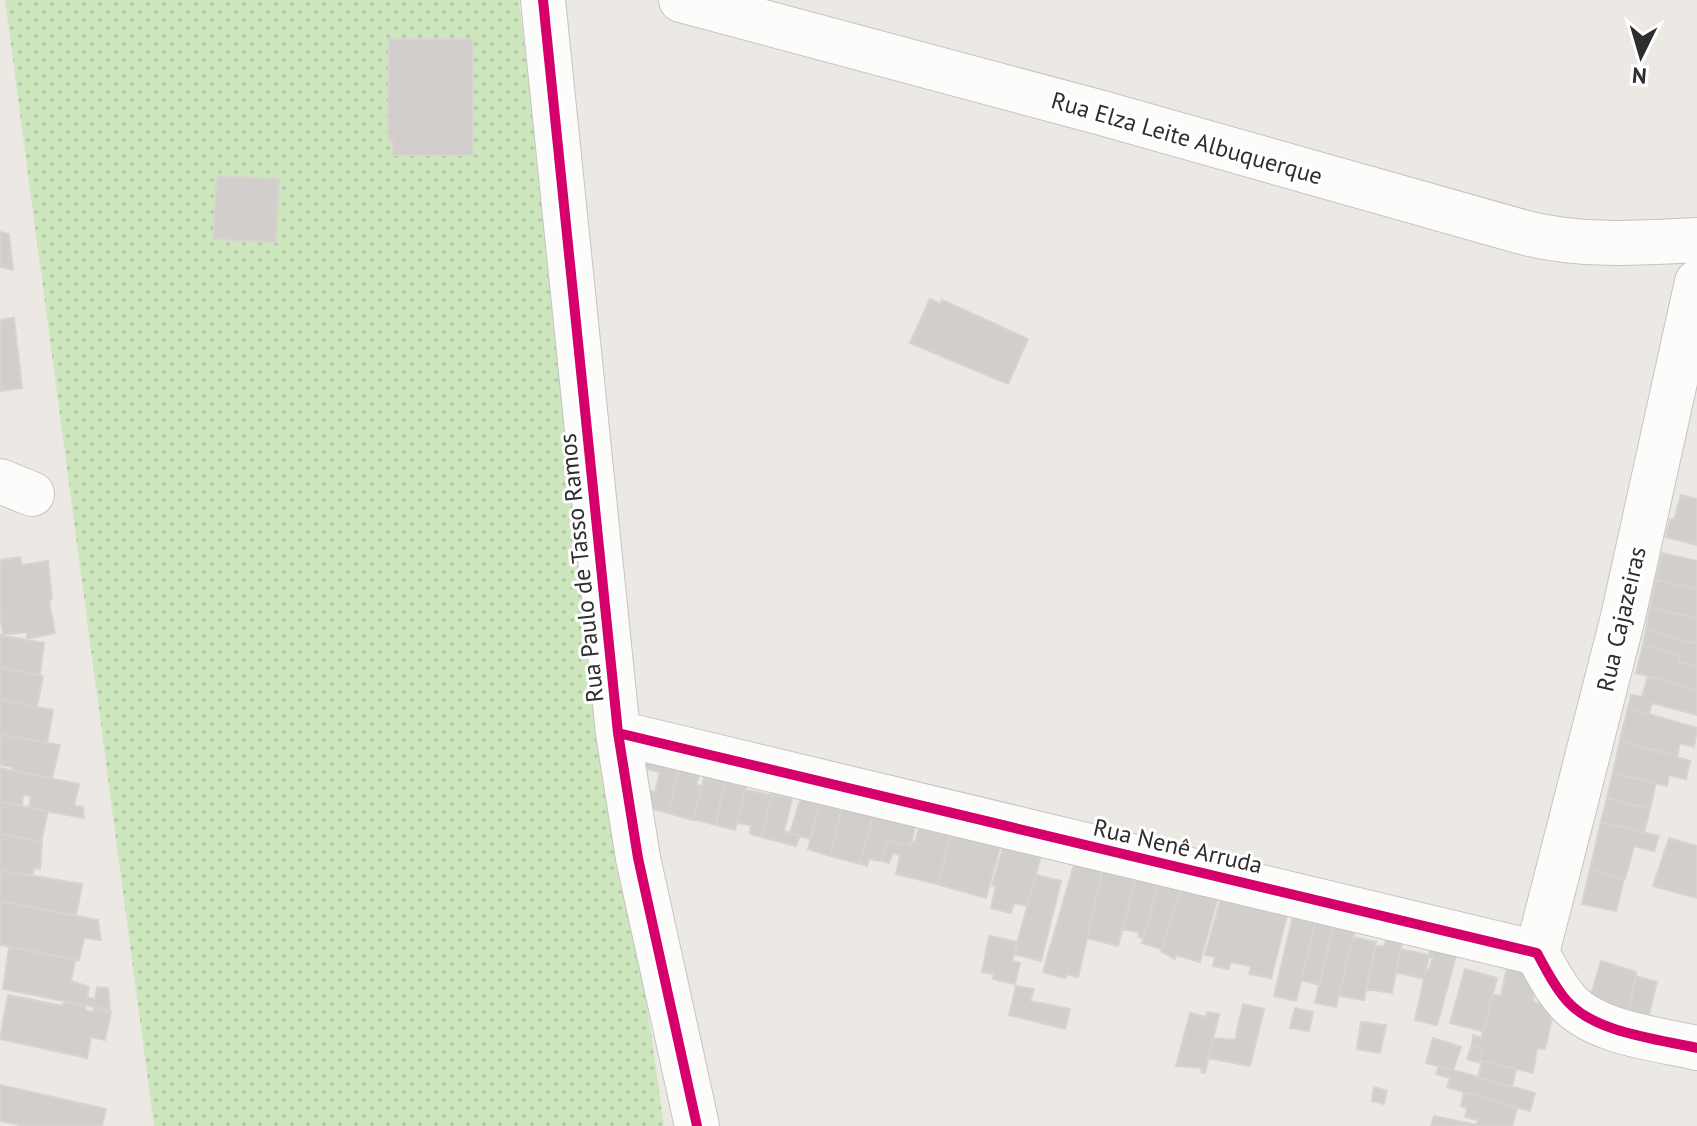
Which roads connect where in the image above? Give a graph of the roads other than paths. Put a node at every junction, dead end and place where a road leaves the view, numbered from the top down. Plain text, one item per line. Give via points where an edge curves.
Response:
1 (543, 0) edge
2 (681, 0) edge
3 (1697, 240) edge
4 (1697, 282) edge
5 (618, 733) junction
6 (1537, 953) junction
7 (1697, 1048) edge
8 (697, 1126) edge

1 - 5 street, Rua Paulo de Tasso Ramos
2 - 3 street, Rua Elza Leite Albuquerque via 1526,233 1571,241
4 - 6 street, Rua Cajazeiras via 1623,617
5 - 6 street, Rua Nenê Arruda
5 - 8 street, Rua Paulo de Tasso Ramos via 638,858
6 - 7 street via 1554,984 1583,1016

